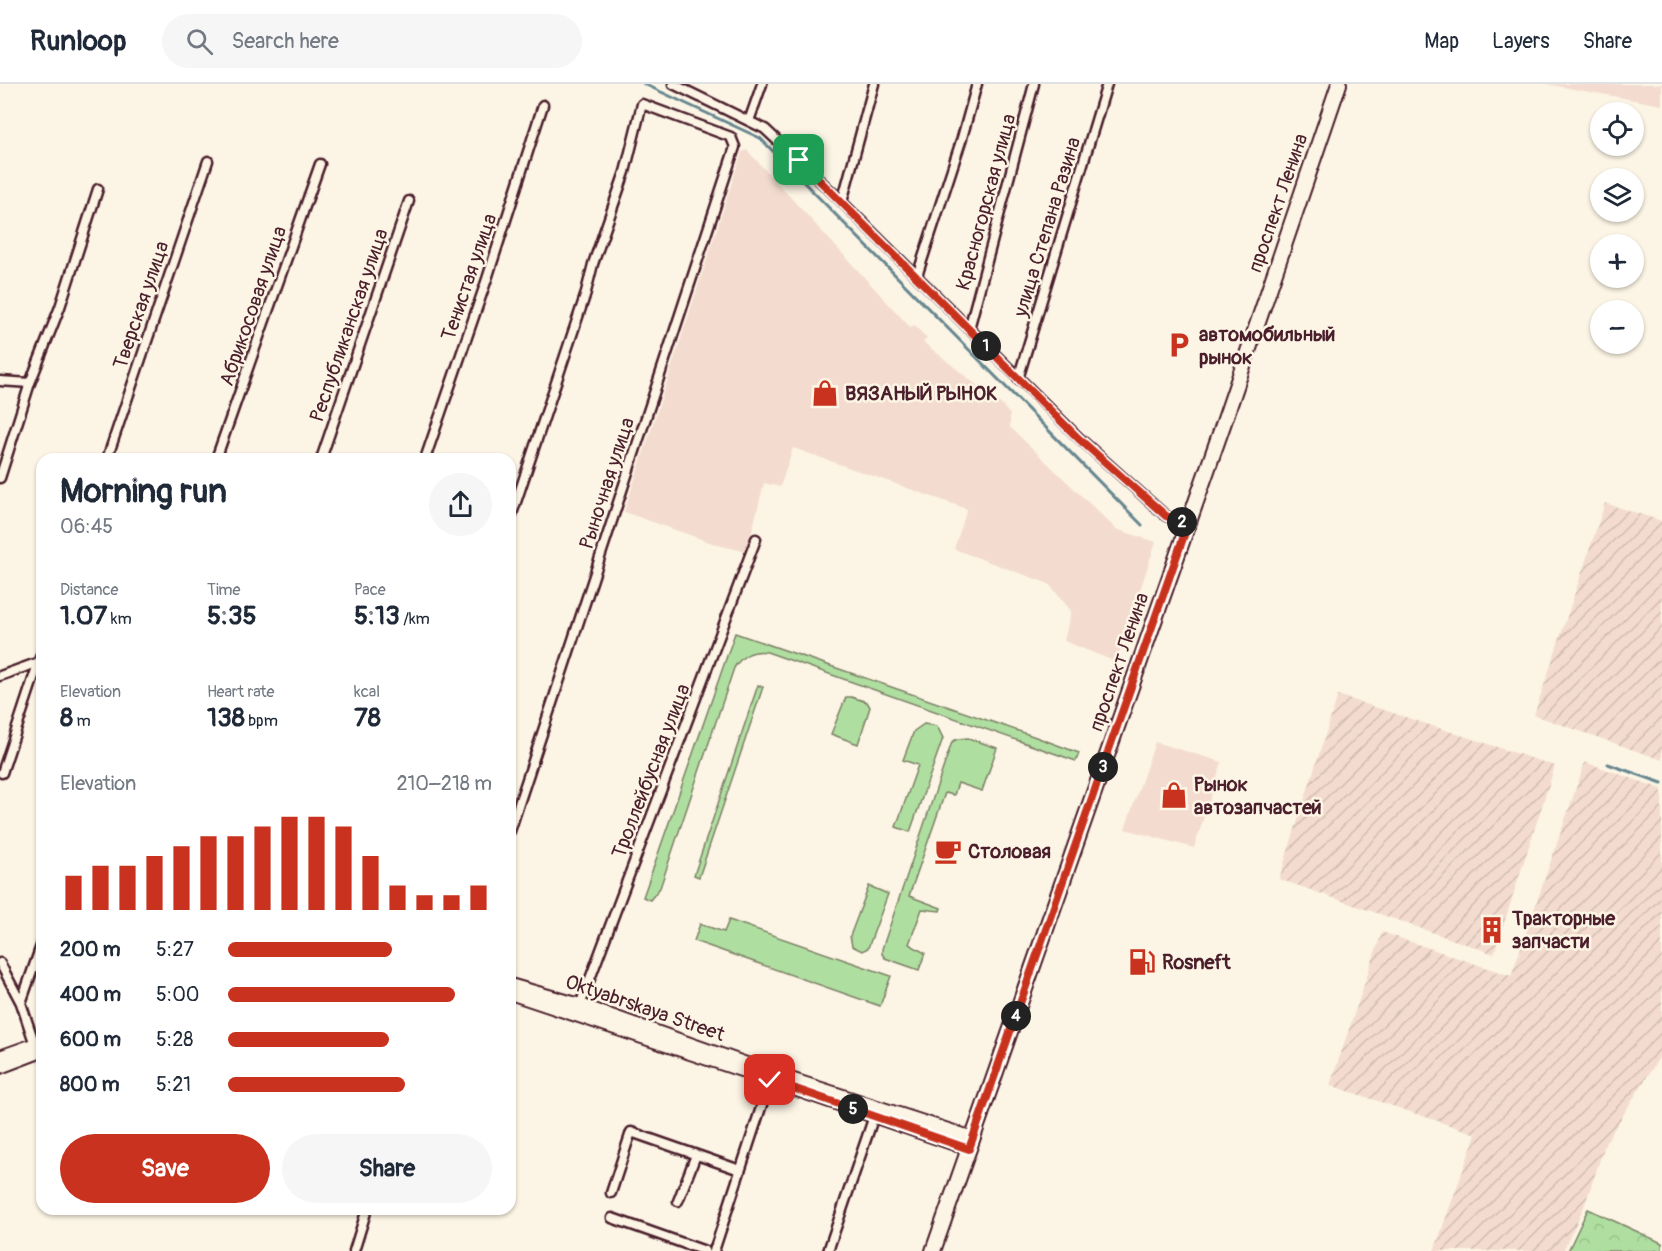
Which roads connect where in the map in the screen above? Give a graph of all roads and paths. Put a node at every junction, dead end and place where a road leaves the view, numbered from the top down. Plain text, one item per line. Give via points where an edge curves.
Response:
1 (673, 84) edge
2 (762, 84) edge
3 (874, 84) edge
4 (977, 84) edge
5 (1034, 84) edge
6 (1107, 84) edge
7 (1339, 84) edge
8 (543, 105) dead end
9 (749, 121) junction
10 (208, 161) dead end
11 (320, 164) dead end
12 (98, 189) dead end
13 (409, 201) dead end
14 (842, 202) junction
15 (917, 276) junction
16 (969, 329) junction
17 (1018, 379) junction
18 (0, 381) edge
19 (30, 383) junction
20 (109, 453) edge
21 (218, 453) edge
22 (323, 453) edge
23 (427, 453) edge
24 (0, 478) edge
25 (516, 502) edge
26 (1188, 524) junction
27 (756, 539) dead end
28 (36, 663) edge
29 (36, 671) edge
30 (0, 676) edge
31 (2, 773) edge
32 (516, 813) edge
33 (36, 960) edge
34 (0, 963) edge
35 (516, 987) edge
36 (516, 994) edge
37 (21, 1003) junction
38 (578, 1010) junction
39 (36, 1040) edge
40 (36, 1048) edge
41 (36, 1049) edge
42 (0, 1057) edge
43 (0, 1067) edge
44 (770, 1080) junction
45 (876, 1112) junction
46 (971, 1144) junction
47 (696, 1155) junction
48 (740, 1170) junction
49 (611, 1192) dead end
50 (678, 1201) dead end
51 (365, 1215) edge
52 (612, 1218) dead end
53 (354, 1251) edge
54 (705, 1251) edge
55 (714, 1251) edge
56 (828, 1251) edge
57 (933, 1251) edge

1 - 9 street
2 - 9 street
3 - 14 street
4 - 15 street
5 - 16 street, Красногорская улица
6 - 17 street, улица Степана Разина
7 - 26 main road, проспект Ленина
8 - 23 street, Тенистая улица
9 - 14 street via 765,129
10 - 20 street, Тверская улица
11 - 21 street, Абрикосовая улица
12 - 19 street via 60,307
13 - 22 street, Республиканская улица
14 - 15 street
15 - 16 street
16 - 17 street
17 - 26 street via 1166,516
18 - 19 street
19 - 24 street
25 - 32 street, Рыночная улица via 625,171 642,104 731,137 735,147
26 - 46 main road, проспект Ленина
27 - 38 street, Троллейбусная улица
28 - 30 street
29 - 31 street
33 - 37 street
34 - 37 street
35 - 38 main road, Oktyabrskaya Street
36 - 38 main road
37 - 39 street
38 - 44 main road
38 - 45 main road, Oktyabrskaya Street
40 - 42 main road
41 - 43 main road
44 - 45 main road
44 - 48 street
45 - 46 main road
45 - 46 main road, Oktyabrskaya Street via 893,1112
45 - 56 street
46 - 57 main road, проспект Ленина
47 - 48 street
47 - 49 street via 631,1132
47 - 50 street
48 - 55 street
51 - 53 street
52 - 54 street

